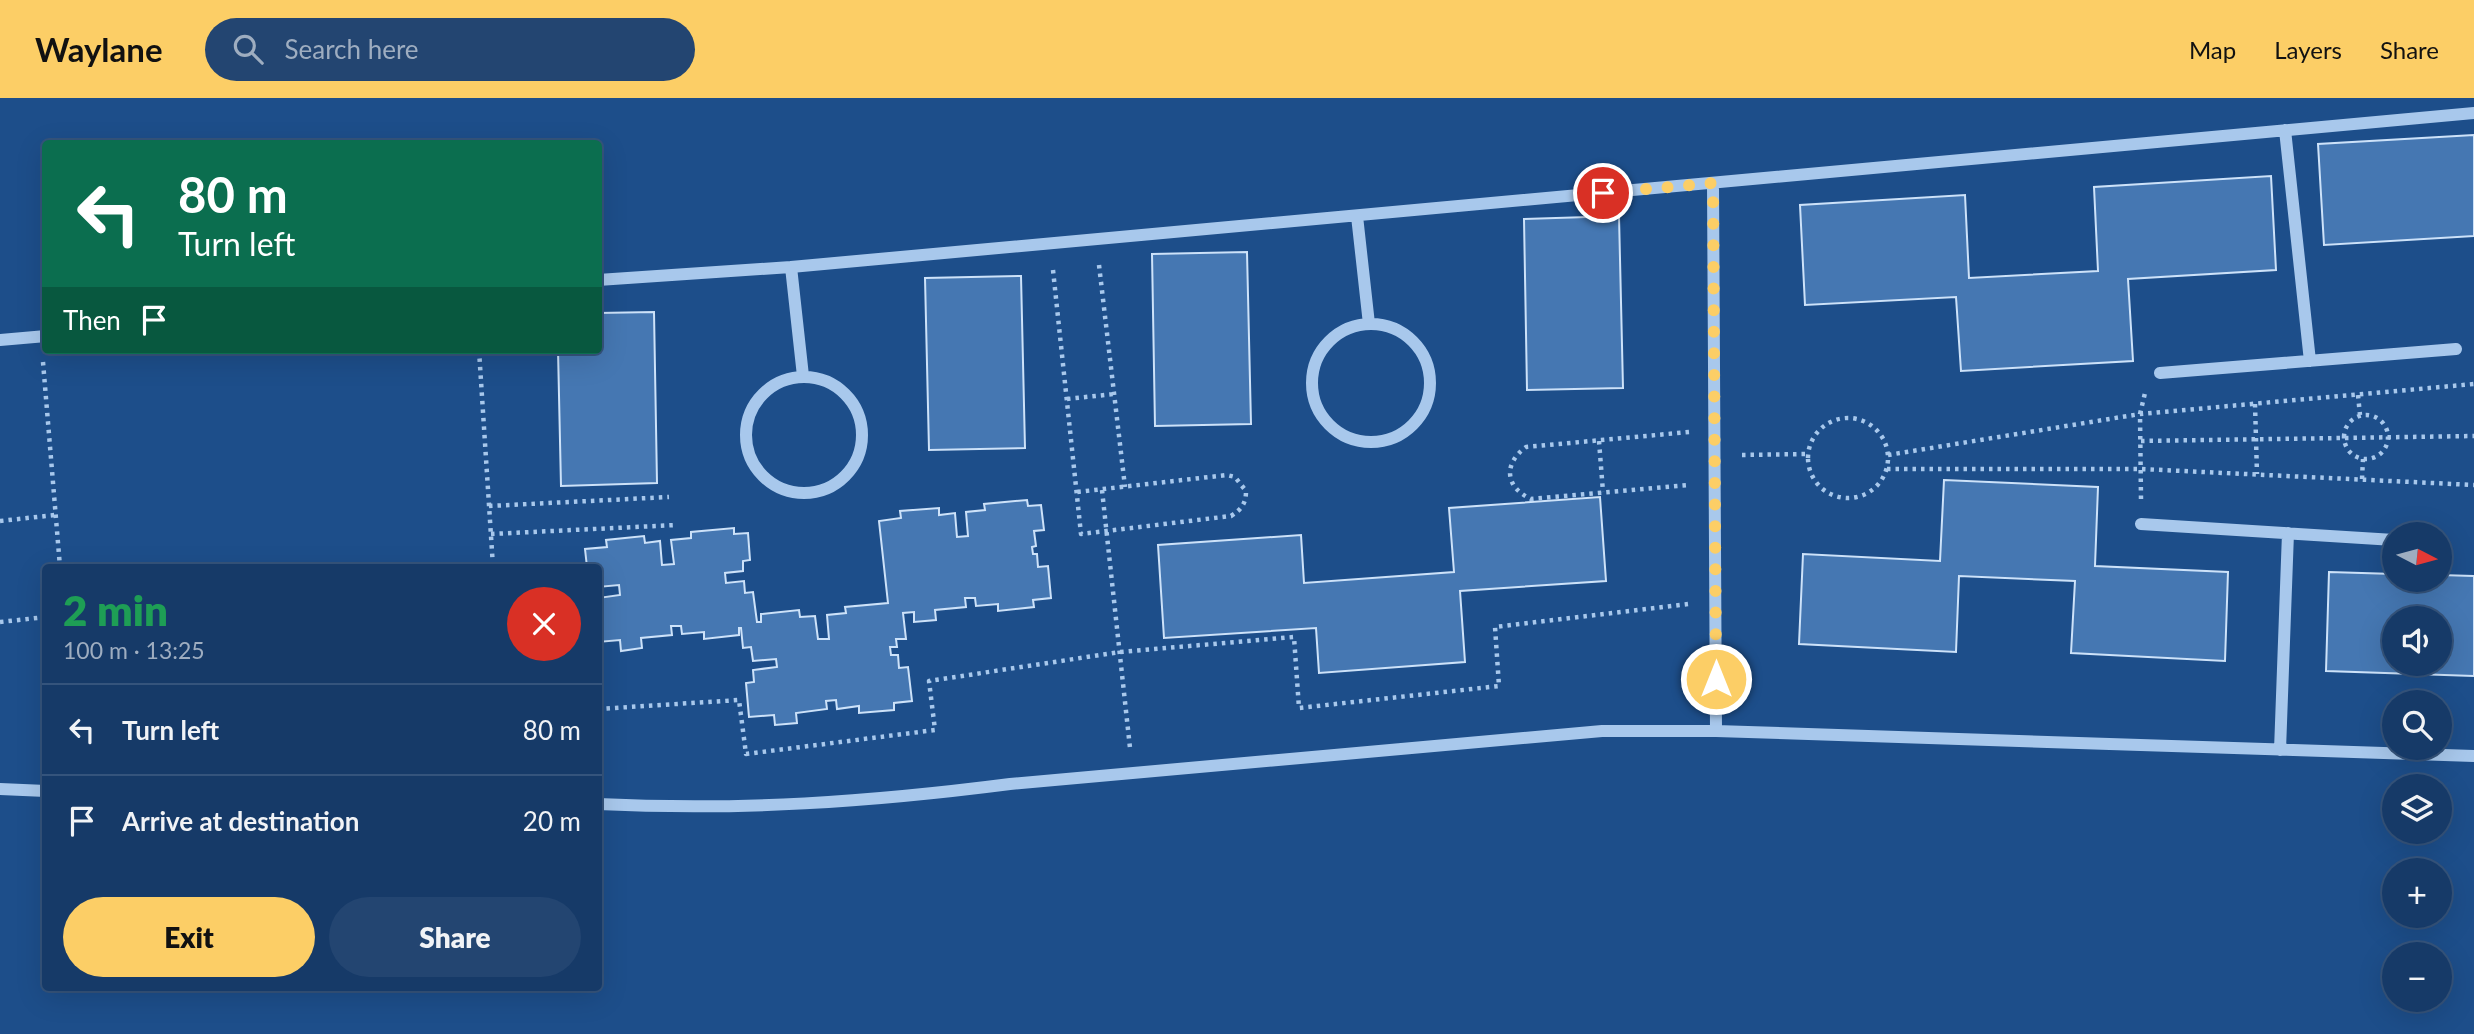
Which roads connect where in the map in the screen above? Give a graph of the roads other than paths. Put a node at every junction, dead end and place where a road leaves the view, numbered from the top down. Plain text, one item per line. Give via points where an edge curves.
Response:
1 (2474, 113) edge
2 (2285, 130) junction
3 (1713, 183) junction
4 (1357, 215) junction
5 (791, 267) junction
6 (602, 280) edge
7 (1369, 324) junction
8 (42, 336) edge
9 (0, 340) edge
10 (2456, 349) dead end
11 (2310, 361) junction
12 (2160, 373) road end
13 (803, 376) junction
14 (2141, 524) road end
15 (2288, 533) junction
16 (2382, 539) edge
17 (1716, 731) junction
18 (2280, 750) junction
19 (2474, 756) edge
20 (0, 789) edge
21 (42, 791) edge
22 (602, 804) edge

1 - 2 street
2 - 3 street
2 - 11 street
3 - 4 street
3 - 17 street
4 - 5 street
4 - 7 street
5 - 6 street
5 - 13 street
7 - 7 street via 1347,329 1328,342 1315,362 1312,384 1317,408 1330,426 1349,439 1372,443 1394,438 1414,424 1425,405 1430,382 1425,359 1412,340 1392,328
8 - 9 street
10 - 11 street
11 - 12 street
13 - 13 street via 781,381 762,394 750,414 745,437 750,459 764,478 783,491 806,495 828,489 847,476 860,456 863,434 858,411 845,393 826,380
14 - 15 street
15 - 16 street
15 - 18 street
17 - 18 street
17 - 22 street via 1602,731 822,804
18 - 19 street
20 - 21 street

